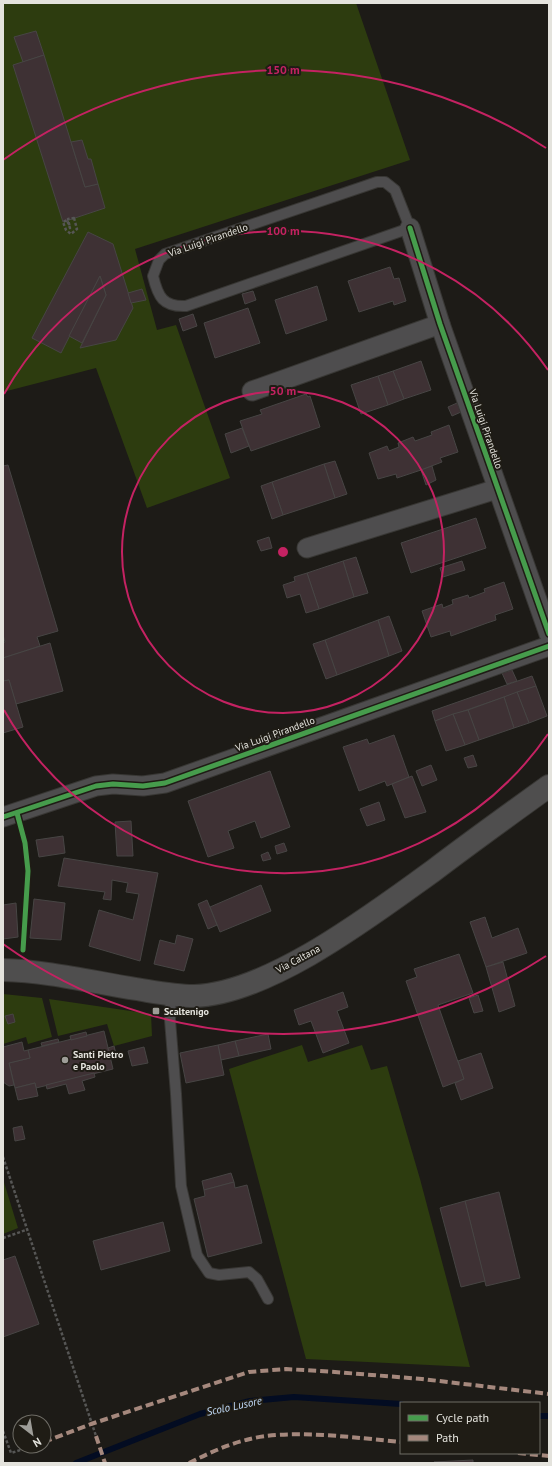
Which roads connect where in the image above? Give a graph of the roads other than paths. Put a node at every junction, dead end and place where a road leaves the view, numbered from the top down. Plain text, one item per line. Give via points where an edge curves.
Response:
1 (410, 228) junction
2 (440, 324) junction
3 (252, 391) dead end
4 (497, 488) junction
5 (307, 548) dead end
6 (549, 634) edge
7 (549, 646) edge
8 (549, 786) edge
9 (3, 817) edge
10 (3, 970) edge
11 (171, 995) junction
12 (268, 1299) dead end

1 - 1 lane, Via Luigi Pirandello via 395,190 385,182 377,182 165,254 159,260 153,276 167,304 176,307 186,306
1 - 2 street, Via Luigi Pirandello
2 - 3 street
2 - 4 street, Via Luigi Pirandello
4 - 5 street
4 - 6 street, Via Luigi Pirandello
7 - 9 street, Via Luigi Pirandello via 165,783 143,786 96,786
8 - 11 main road, Via Caltana via 394,898 318,949 247,984 216,993 195,996
10 - 11 main road, Via Caltana via 49,974
11 - 12 lane via 170,1020 181,1186 197,1255 209,1273 249,1272 257,1279

